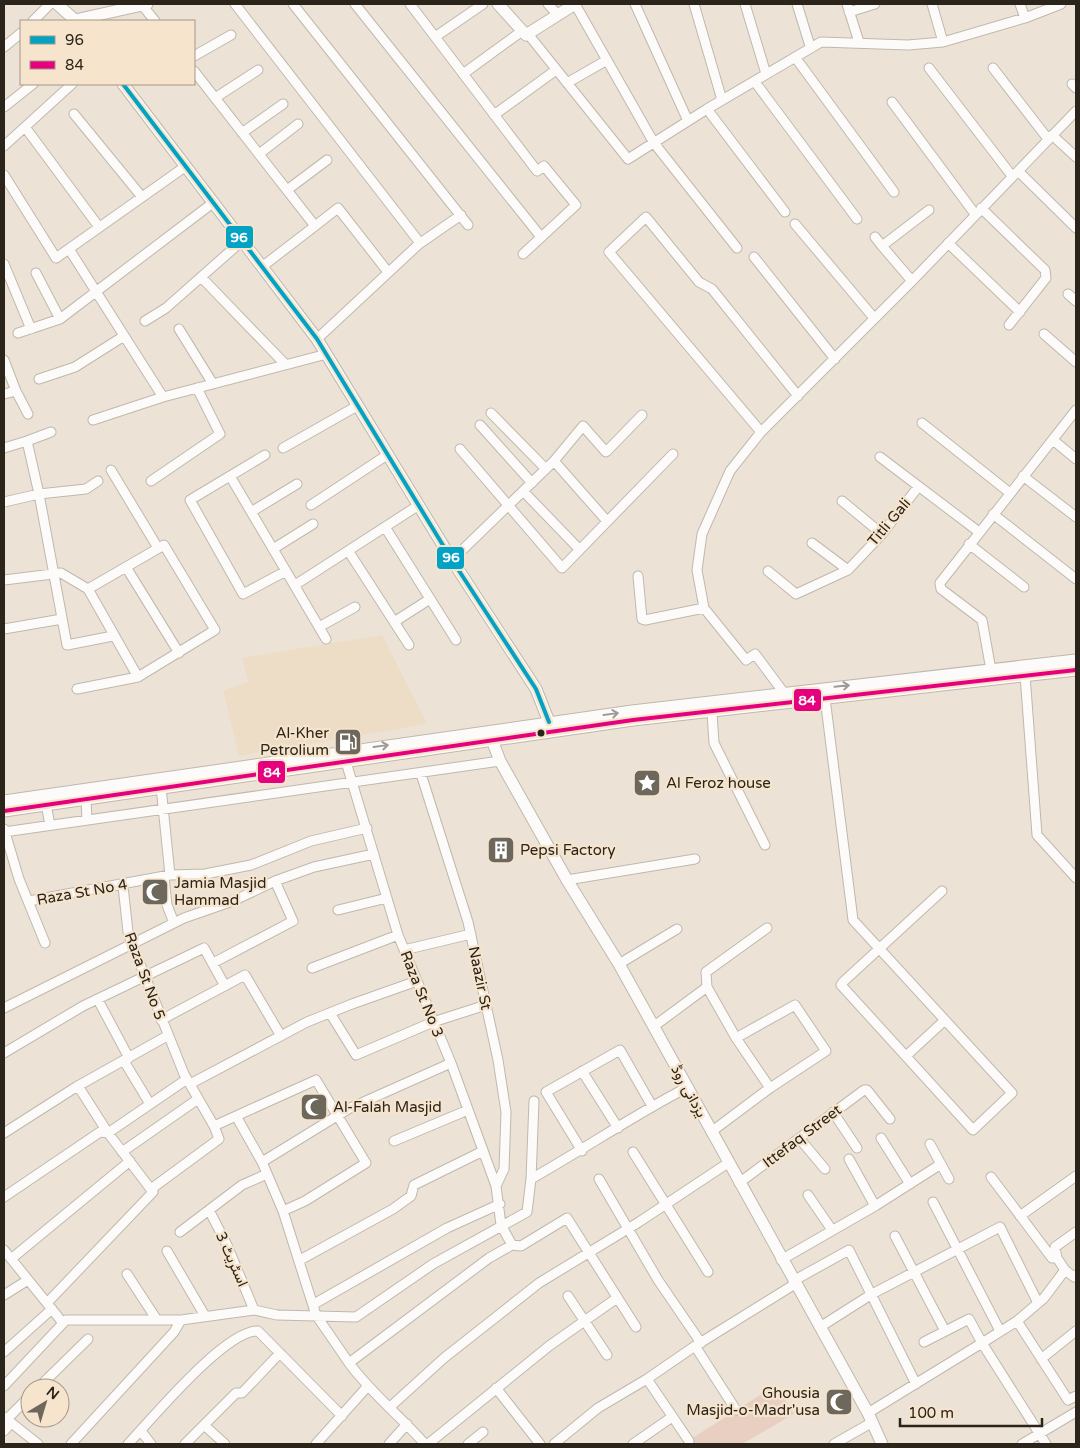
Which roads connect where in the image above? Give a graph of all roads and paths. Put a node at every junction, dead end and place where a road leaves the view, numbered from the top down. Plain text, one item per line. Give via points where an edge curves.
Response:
1 (50, 4) edge
2 (57, 4) edge
3 (144, 4) edge
4 (235, 4) edge
5 (293, 4) edge
6 (355, 4) edge
7 (410, 4) edge
8 (483, 4) edge
9 (498, 4) edge
10 (548, 4) edge
11 (575, 4) edge
12 (635, 4) edge
13 (694, 4) edge
14 (745, 4) edge
15 (797, 4) edge
16 (875, 4) edge
17 (932, 4) edge
18 (1020, 4) edge
19 (1061, 4) edge
20 (127, 6) edge
21 (848, 8) edge
22 (558, 15) junction
23 (1025, 18) junction
24 (34, 20) edge
25 (74, 20) edge
26 (78, 20) edge
27 (154, 20) edge
28 (525, 33) junction
29 (232, 36) dead end
30 (20, 37) edge
31 (435, 37) junction
32 (859, 42) junction
33 (943, 42) junction
34 (810, 46) junction
35 (4, 47) edge
36 (195, 55) edge
37 (795, 57) junction
38 (607, 60) junction
39 (928, 68) dead end
40 (993, 68) dead end
41 (258, 70) dead end
42 (556, 70) junction
43 (195, 72) edge
44 (463, 74) junction
45 (766, 74) junction
46 (755, 82) junction
47 (567, 83) junction
48 (32, 85) edge
49 (66, 85) edge
50 (124, 85) edge
51 (215, 98) junction
52 (722, 100) junction
53 (892, 102) dead end
54 (283, 104) dead end
55 (4, 107) edge
56 (707, 109) junction
57 (1076, 111) edge
58 (74, 114) dead end
59 (494, 115) junction
60 (688, 121) junction
61 (298, 124) dead end
62 (25, 127) junction
63 (242, 133) junction
64 (1050, 137) junction
65 (654, 142) junction
66 (4, 146) edge
67 (259, 154) junction
68 (1076, 157) edge
69 (327, 160) dead end
70 (186, 166) junction
71 (1015, 173) junction
72 (4, 175) edge
73 (286, 190) junction
74 (894, 192) dead end
75 (142, 197) junction
76 (214, 202) junction
77 (929, 210) dead end
78 (978, 211) junction
79 (785, 212) dead end
80 (461, 215) junction
81 (857, 220) dead end
82 (794, 224) dead end
83 (468, 225) dead end
84 (315, 226) junction
85 (99, 228) junction
86 (1076, 228) edge
87 (874, 237) dead end
88 (540, 238) junction
89 (243, 240) junction
90 (420, 243) junction
91 (948, 243) junction
92 (882, 246) junction
93 (737, 248) dead end
94 (69, 249) junction
95 (523, 254) dead end
96 (754, 257) dead end
97 (4, 264) edge
98 (263, 266) junction
99 (388, 272) junction
100 (36, 273) dead end
101 (6, 276) edge
102 (201, 277) junction
103 (912, 281) junction
104 (95, 291) junction
105 (1068, 294) dead end
106 (1076, 301) edge
107 (1020, 312) junction
108 (60, 318) junction
109 (874, 318) junction
110 (145, 321) dead end
111 (1009, 325) dead end
112 (31, 328) junction
113 (179, 329) dead end
114 (18, 333) dead end
115 (1044, 334) dead end
116 (124, 336) junction
117 (317, 339) junction
118 (327, 354) junction
119 (835, 359) junction
120 (4, 360) edge
121 (1076, 362) edge
122 (285, 364) junction
123 (39, 379) dead end
124 (213, 384) junction
125 (197, 388) junction
126 (16, 391) junction
127 (4, 394) edge
128 (798, 396) junction
129 (163, 398) junction
130 (357, 406) junction
131 (1076, 410) edge
132 (491, 413) dead end
133 (28, 414) dead end
134 (642, 416) dead end
135 (93, 420) dead end
136 (922, 423) dead end
137 (480, 425) dead end
138 (51, 432) dead end
139 (761, 432) junction
140 (1053, 440) junction
141 (27, 441) junction
142 (4, 448) edge
143 (284, 448) dead end
144 (460, 448) dead end
145 (673, 454) dead end
146 (387, 455) junction
147 (264, 456) dead end
148 (880, 457) dead end
149 (1076, 459) edge
150 (554, 461) junction
151 (111, 470) dead end
152 (546, 470) junction
153 (230, 476) junction
154 (1023, 476) junction
155 (98, 481) dead end
156 (151, 481) dead end
157 (298, 484) dead end
158 (532, 484) junction
159 (918, 487) junction
160 (524, 492) junction
161 (1010, 493) junction
162 (39, 494) junction
163 (842, 501) dead end
164 (4, 502) edge
165 (311, 505) dead end
166 (419, 505) junction
167 (511, 506) junction
168 (251, 512) junction
169 (993, 514) junction
170 (1076, 518) edge
171 (606, 520) junction
172 (313, 524) dead end
173 (385, 527) junction
174 (979, 532) junction
175 (882, 534) junction
176 (812, 542) dead end
177 (970, 544) junction
178 (158, 548) junction
179 (273, 549) junction
180 (579, 549) junction
181 (349, 552) junction
182 (452, 560) junction
183 (126, 567) junction
184 (848, 570) junction
185 (286, 571) junction
186 (768, 571) dead end
187 (55, 573) junction
188 (638, 576) dead end
189 (1076, 579) edge
190 (4, 580) edge
191 (295, 585) junction
192 (1024, 588) dead end
193 (88, 589) junction
194 (430, 599) junction
195 (355, 607) dead end
196 (704, 608) junction
197 (62, 619) junction
198 (394, 622) junction
199 (319, 627) junction
200 (4, 629) edge
201 (114, 636) junction
202 (326, 639) dead end
203 (456, 640) dead end
204 (409, 646) dead end
205 (179, 653) junction
206 (1076, 660) edge
207 (991, 670) junction
208 (1025, 670) junction
209 (1076, 670) edge
210 (138, 677) junction
211 (77, 689) dead end
212 (784, 693) junction
213 (825, 698) junction
214 (712, 713) junction
215 (632, 716) junction
216 (549, 722) junction
217 (492, 740) junction
218 (500, 761) junction
219 (346, 762) junction
220 (272, 766) junction
221 (422, 774) junction
222 (354, 783) junction
223 (161, 787) junction
224 (86, 799) junction
225 (4, 800) edge
226 (46, 804) junction
227 (164, 810) junction
228 (4, 811) edge
229 (86, 820) junction
230 (50, 825) junction
231 (367, 828) junction
232 (4, 831) edge
233 (765, 845) dead end
234 (374, 854) junction
235 (695, 859) dead end
236 (167, 876) junction
237 (1076, 878) edge
238 (567, 880) junction
239 (275, 881) junction
240 (123, 886) junction
241 (942, 891) dead end
242 (387, 898) junction
243 (29, 901) junction
244 (338, 910) dead end
245 (174, 923) junction
246 (767, 928) dead end
247 (678, 929) dead end
248 (471, 934) junction
249 (398, 935) junction
250 (45, 943) dead end
251 (132, 944) junction
252 (879, 949) junction
253 (404, 950) junction
254 (212, 963) junction
255 (619, 964) junction
256 (312, 968) dead end
257 (145, 977) junction
258 (417, 981) junction
259 (225, 986) junction
260 (707, 987) junction
261 (98, 1000) junction
262 (486, 1005) junction
263 (4, 1008) edge
264 (330, 1013) junction
265 (161, 1020) junction
266 (945, 1020) junction
267 (433, 1022) junction
268 (654, 1026) junction
269 (168, 1036) junction
270 (281, 1036) junction
271 (736, 1038) junction
272 (4, 1053) edge
273 (906, 1056) junction
274 (126, 1059) junction
275 (451, 1063) junction
276 (582, 1071) junction
277 (188, 1082) junction
278 (78, 1086) junction
279 (688, 1087) junction
280 (770, 1088) junction
281 (198, 1098) junction
282 (534, 1101) dead end
283 (150, 1104) junction
284 (652, 1106) junction
285 (468, 1110) junction
286 (833, 1112) junction
287 (236, 1116) junction
288 (338, 1116) junction
289 (890, 1119) dead end
290 (214, 1126) junction
291 (618, 1128) junction
292 (711, 1132) junction
293 (4, 1133) edge
294 (108, 1133) junction
295 (799, 1138) junction
296 (881, 1138) dead end
297 (394, 1141) dead end
298 (930, 1144) dead end
299 (857, 1148) dead end
300 (582, 1150) junction
301 (483, 1151) junction
302 (122, 1152) junction
303 (633, 1152) dead end
304 (848, 1159) dead end
305 (130, 1162) junction
306 (262, 1162) junction
307 (728, 1164) junction
308 (941, 1164) junction
309 (825, 1169) dead end
310 (267, 1174) junction
311 (1076, 1176) edge
312 (991, 1177) dead end
313 (949, 1178) dead end
314 (531, 1179) junction
315 (599, 1180) dead end
316 (739, 1183) junction
317 (910, 1184) junction
318 (496, 1186) junction
319 (151, 1189) junction
320 (808, 1195) dead end
321 (4, 1197) edge
322 (667, 1202) junction
323 (933, 1202) dead end
324 (500, 1204) junction
325 (875, 1206) junction
326 (209, 1210) junction
327 (283, 1212) junction
328 (1020, 1216) junction
329 (502, 1225) junction
330 (628, 1229) junction
331 (832, 1230) junction
332 (180, 1232) dead end
333 (1076, 1232) edge
334 (895, 1236) dead end
335 (512, 1245) junction
336 (4, 1250) edge
337 (958, 1250) junction
338 (167, 1251) dead end
339 (589, 1253) junction
340 (1057, 1258) junction
341 (11, 1259) junction
342 (300, 1260) junction
343 (782, 1260) junction
344 (1065, 1270) junction
345 (708, 1272) dead end
346 (914, 1273) junction
347 (127, 1274) dead end
348 (1076, 1275) edge
349 (28, 1280) junction
350 (794, 1282) junction
351 (872, 1294) junction
352 (4, 1296) edge
353 (568, 1296) dead end
354 (617, 1298) junction
355 (1038, 1303) junction
356 (314, 1304) junction
357 (50, 1306) junction
358 (254, 1310) junction
359 (316, 1315) junction
360 (205, 1316) junction
361 (157, 1320) junction
362 (181, 1320) junction
363 (585, 1321) junction
364 (1017, 1321) junction
365 (63, 1323) junction
366 (636, 1327) dead end
367 (820, 1327) junction
368 (944, 1331) junction
369 (1000, 1331) junction
370 (1076, 1331) edge
371 (88, 1339) dead end
372 (924, 1342) dead end
373 (982, 1343) junction
374 (698, 1345) junction
375 (4, 1352) edge
376 (280, 1353) junction
377 (607, 1355) dead end
378 (1041, 1359) junction
379 (349, 1363) junction
380 (48, 1378) edge
381 (647, 1379) junction
382 (916, 1384) junction
383 (4, 1386) edge
384 (367, 1387) junction
385 (496, 1388) junction
386 (1076, 1396) edge
387 (20, 1406) edge
388 (390, 1406) junction
389 (736, 1410) dead end
390 (1076, 1412) edge
391 (342, 1416) junction
392 (672, 1417) junction
393 (870, 1418) junction
394 (7, 1420) edge
395 (407, 1424) junction
396 (204, 1425) junction
397 (4, 1431) edge
398 (141, 1431) junction
399 (483, 1432) dead end
400 (1038, 1434) junction
401 (689, 1441) dead end
402 (38, 1444) edge
403 (71, 1444) edge
404 (128, 1444) edge
405 (151, 1444) edge
406 (185, 1444) edge
407 (226, 1444) edge
408 (316, 1444) edge
409 (388, 1444) edge
410 (426, 1444) edge
411 (468, 1444) edge
412 (540, 1444) edge
413 (554, 1444) edge
414 (633, 1444) edge
415 (834, 1444) edge
416 (882, 1444) edge
417 (1022, 1444) edge
418 (1046, 1444) edge

1 - 24 street
2 - 25 main road
3 - 20 main road
3 - 27 street
4 - 90 street
5 - 80 street
6 - 88 street
7 - 31 street
8 - 31 street
9 - 28 main road
10 - 22 street
11 - 22 main road
11 - 38 street
12 - 60 street
13 - 52 street
14 - 45 street
15 - 34 street
16 - 21 street
17 - 33 street
18 - 23 street
19 - 23 street
20 - 26 main road
21 - 32 street
22 - 28 main road
23 - 33 street
28 - 42 street
28 - 44 street
29 - 36 street
30 - 35 street
31 - 44 street
32 - 33 street via 908,45
32 - 34 street via 821,42
34 - 37 street
37 - 45 street
37 - 74 street
38 - 47 street
38 - 65 street
39 - 71 street
40 - 64 street
41 - 51 street
42 - 47 street
42 - 59 street
43 - 51 street
44 - 59 street
45 - 46 street
46 - 52 street
46 - 81 street
47 - 65 street via 628,159
48 - 55 street
49 - 62 street
50 - 70 main road
51 - 63 street
52 - 56 street
53 - 78 street
54 - 63 street
56 - 60 street
56 - 79 street
57 - 64 street
58 - 75 street
59 - 88 street via 537,171 544,166 576,205
60 - 65 street
61 - 67 street
62 - 66 street
62 - 85 street
63 - 67 street
64 - 68 street
64 - 71 street
65 - 93 street
67 - 73 street
69 - 73 street
70 - 75 street
70 - 76 main road
71 - 78 street
71 - 86 street
72 - 94 street via 56,258
73 - 84 street
75 - 85 street
76 - 89 main road
76 - 104 street
77 - 92 street
78 - 91 street
78 - 107 street via 1045,270 1046,278
80 - 83 street
80 - 90 street
82 - 109 street
84 - 98 street
84 - 99 street via 338,208
85 - 94 street
87 - 92 street
88 - 95 street
89 - 98 main road
89 - 102 street
90 - 99 street
91 - 103 street
91 - 107 street
92 - 103 street
94 - 104 street
96 - 119 street
97 - 101 street
98 - 117 main road
99 - 117 street
100 - 108 street
101 - 112 street
102 - 110 street via 166,308
102 - 122 street
103 - 109 street
104 - 108 street
104 - 116 street
105 - 106 street
107 - 111 street
108 - 112 street
109 - 119 street
112 - 114 street
113 - 124 street
115 - 121 street
116 - 123 street via 75,367
116 - 129 street
117 - 118 main road
118 - 122 street
118 - 130 main road
119 - 128 street
120 - 126 street
122 - 124 street
124 - 125 street
125 - 129 street
125 - 156 street via 220,434
126 - 127 street
126 - 133 street
128 - 139 street
128 - 139 street via 712,289 699,282 646,217 609,252
129 - 135 street
130 - 143 street
130 - 146 main road
131 - 140 street
132 - 152 street
134 - 150 street via 606,452 583,426
136 - 161 street
137 - 158 street
138 - 141 street
139 - 196 street via 730,471 702,534 697,570
140 - 149 street
140 - 154 street
141 - 142 street
141 - 162 street
144 - 167 street
145 - 171 street
146 - 165 street
146 - 166 main road
147 - 153 street
148 - 159 street
150 - 152 street
150 - 171 street
151 - 178 street
152 - 158 street
153 - 168 street
153 - 185 street via 190,500 239,596
154 - 161 street
154 - 170 street
155 - 162 street via 86,489
157 - 168 street
158 - 160 street
159 - 174 street, Titli Gali
159 - 175 street, Titli Gali
160 - 167 street
160 - 180 street
161 - 169 street
162 - 164 street
162 - 187 street
163 - 175 street
166 - 173 street
166 - 182 main road
167 - 180 street via 562,568
167 - 182 street
168 - 179 street
169 - 174 street
169 - 189 street
171 - 180 street
172 - 179 street
173 - 181 street
173 - 194 street
174 - 177 street
175 - 184 street, Titli Gali
176 - 184 street
177 - 192 street
177 - 207 street via 939,586 982,620
178 - 183 street
178 - 205 street via 164,545 214,630
179 - 185 street
181 - 191 street
181 - 198 street
182 - 216 main road via 536,690
183 - 193 street
183 - 205 street
184 - 186 street, Titli Gali via 796,594
185 - 191 street
187 - 190 street
187 - 193 street via 65,575
187 - 197 street
188 - 196 street via 642,619
191 - 199 street
193 - 201 street
194 - 198 street
194 - 203 street
195 - 199 street
196 - 212 street via 746,660 755,654
197 - 200 street
197 - 201 street via 67,645
198 - 204 street
199 - 202 street
201 - 210 street
205 - 210 street
206 - 208 main road
207 - 208 main road
212 -> 207 main road
208 - 209 main road
208 - 213 main road
208 - 237 street via 1037,835
210 - 211 street
212 - 215 main road
213 - 214 main road
213 - 252 street via 850,910 853,920
214 - 215 main road
214 - 233 street via 714,743
216 -> 215 main road
215 - 217 main road
220 -> 216 main road
217 - 218 main road, یزدانی روڈ
217 - 219 main road
218 - 221 street
218 - 238 main road, یزدانی روڈ
219 - 220 main road
219 - 222 street, Raza St No 3
220 - 223 main road
220 - 225 main road
221 - 222 street
221 - 248 street, Naazir St
222 - 227 street
222 - 231 street, Raza St No 3
223 - 224 main road
223 - 227 street
224 - 226 main road
224 - 229 street
226 - 228 main road
226 - 230 street
227 - 229 street
227 - 236 street
229 - 230 street
230 - 232 street
231 - 234 street, Raza St No 3
231 - 236 street, Raza St No 4 via 311,841 251,865 205,874
232 - 243 street
234 - 239 street via 314,867
234 - 242 street, Raza St No 3
235 - 238 street
236 - 240 street, Raza St No 4
236 - 245 street via 167,905
238 - 255 main road, یزدانی روڈ
239 - 245 street
239 - 254 street via 293,921
240 - 243 street, Raza St No 4
240 - 251 street, Raza St No 5
241 - 252 street
242 - 244 street
242 - 249 street, Raza St No 3
243 - 250 street
245 - 251 street
246 - 260 street via 706,972
247 - 255 street
248 - 253 street
248 - 262 street, Naazir St
249 - 253 street, Raza St No 3
249 - 256 street
251 - 257 street, Raza St No 5
251 - 263 street
252 - 266 street
252 - 273 street via 842,985
253 - 258 street, Raza St No 3
254 - 257 street via 204,948
254 - 259 street
255 - 268 main road, یزدانی روڈ
257 - 261 street
257 - 265 street, Raza St No 5
258 - 264 street
258 - 267 street, Raza St No 3
259 - 265 street
259 - 270 street via 245,975
260 - 268 street
260 - 271 street
261 - 272 street
261 - 274 street
262 - 267 street
262 - 318 street, Naazir St via 506,1112 504,1169
264 - 267 street via 356,1055
264 - 270 street
265 - 269 street, Raza St No 5
266 - 273 street
266 - 273 street via 1012,1093 975,1130
267 - 275 street, Raza St No 3
268 - 279 main road, یزدانی روڈ
269 - 274 street
269 - 277 street, Raza St No 5
270 - 277 street
271 - 280 street
271 - 280 street via 796,1005 826,1050
274 - 278 street
274 - 283 street
275 - 285 street, Raza St No 3
275 - 288 street
276 - 284 street via 620,1050
276 - 291 street
276 - 300 street via 546,1092
277 - 281 street, Raza St No 5
277 - 283 street
278 - 293 street
278 - 294 street
279 - 284 street
279 - 292 main road, یزدانی روڈ
280 - 292 street
281 - 290 street, Raza St No 5
281 - 302 street
282 - 314 street
283 - 294 street
284 - 291 street
285 - 297 street
285 - 301 street, Raza St No 3
286 - 289 street, Ittefaq Street via 865,1089
286 - 295 street, Ittefaq Street
286 - 299 street
287 - 288 street via 316,1080
287 - 290 street
287 - 306 street
288 - 306 street
288 - 327 street via 366,1163
290 - 319 street via 219,1139
291 - 300 street
292 - 307 main road, یزدانی روڈ
294 - 302 street
294 - 321 street via 100,1132
295 - 309 street
295 - 316 street, Ittefaq Street
296 - 317 street
298 - 308 street
300 - 314 street
301 - 318 street, Raza St No 3
301 - 342 street via 414,1185 411,1196 393,1209
302 - 305 street
303 - 322 street
304 - 325 street
305 - 319 street
305 - 341 street
306 - 310 street
307 - 316 main road, یزدانی روڈ
307 - 322 street
308 - 313 street
308 - 317 street
310 - 326 street via 242,1185
310 - 327 street
311 - 328 street
312 - 328 street
314 - 329 street via 527,1212
315 - 330 street
316 - 343 main road, یزدانی روڈ
317 - 325 street
318 - 324 street, Raza St No 3
319 - 357 street via 153,1192
320 - 331 street
322 - 330 street
322 - 345 street
323 - 337 street
324 - 329 street, Raza St No 3
324 - 356 street via 447,1228
325 - 331 street
326 - 332 street
326 - 358 street, اسٹریٹ 3 via 228,1245
327 - 342 street
328 - 340 street via 1052,1258
329 - 335 street
329 - 359 street via 434,1264 356,1317
330 - 339 street
330 - 374 street
331 - 343 street
333 - 340 street via 1055,1247
334 - 346 street
335 - 339 street via 521,1246 567,1218
335 - 379 street via 489,1258
336 - 341 street
337 - 346 street
337 - 355 street via 1000,1227
337 - 369 street
338 - 360 street
339 - 354 street
339 - 388 street via 539,1283 444,1358
340 - 344 street
341 - 349 street
342 - 356 street
343 - 350 main road, یزدانی روڈ
344 - 348 street via 1074,1277
344 - 355 street
346 - 351 street
346 - 368 street
347 - 361 street
349 - 352 street
349 - 357 street
350 - 351 street via 849,1250
350 - 367 main road, یزدانی روڈ
350 - 374 street
351 - 367 street
351 - 382 street
353 - 363 street
354 - 363 street
354 - 366 street
355 - 364 street
356 - 359 street
357 - 365 street
357 - 375 street
358 - 359 street via 277,1315
358 - 360 street
359 - 379 street
360 - 362 street
361 - 362 street
361 - 365 street via 66,1320
362 - 403 street via 174,1332
363 - 377 street
363 - 385 street
364 - 369 street
364 - 378 street
365 - 383 street
367 - 393 main road, یزدانی روڈ
368 - 372 street
368 - 373 street via 969,1319
369 - 373 street
370 - 378 street
371 - 380 street
373 - 382 street
373 - 400 street
374 - 381 street
374 - 389 street
376 - 391 street
376 - 396 street via 242,1393 236,1393
376 - 398 street via 258,1331 251,1331 222,1348
378 - 386 street via 1068,1400
379 - 384 street
381 - 392 street
381 - 413 street via 598,1408
382 - 393 street
384 - 388 street
384 - 391 street
385 - 410 street
385 - 412 street
387 - 394 street
388 - 395 street
390 - 400 street
391 - 408 street
392 - 401 street
392 - 414 street
393 - 415 street
393 - 416 main road, یزدانی روڈ
394 - 397 street
394 - 402 street
395 - 409 street
395 - 410 street
396 - 406 street
396 - 407 street
398 - 404 street
398 - 405 street
399 - 411 street
400 - 417 street
400 - 418 street

